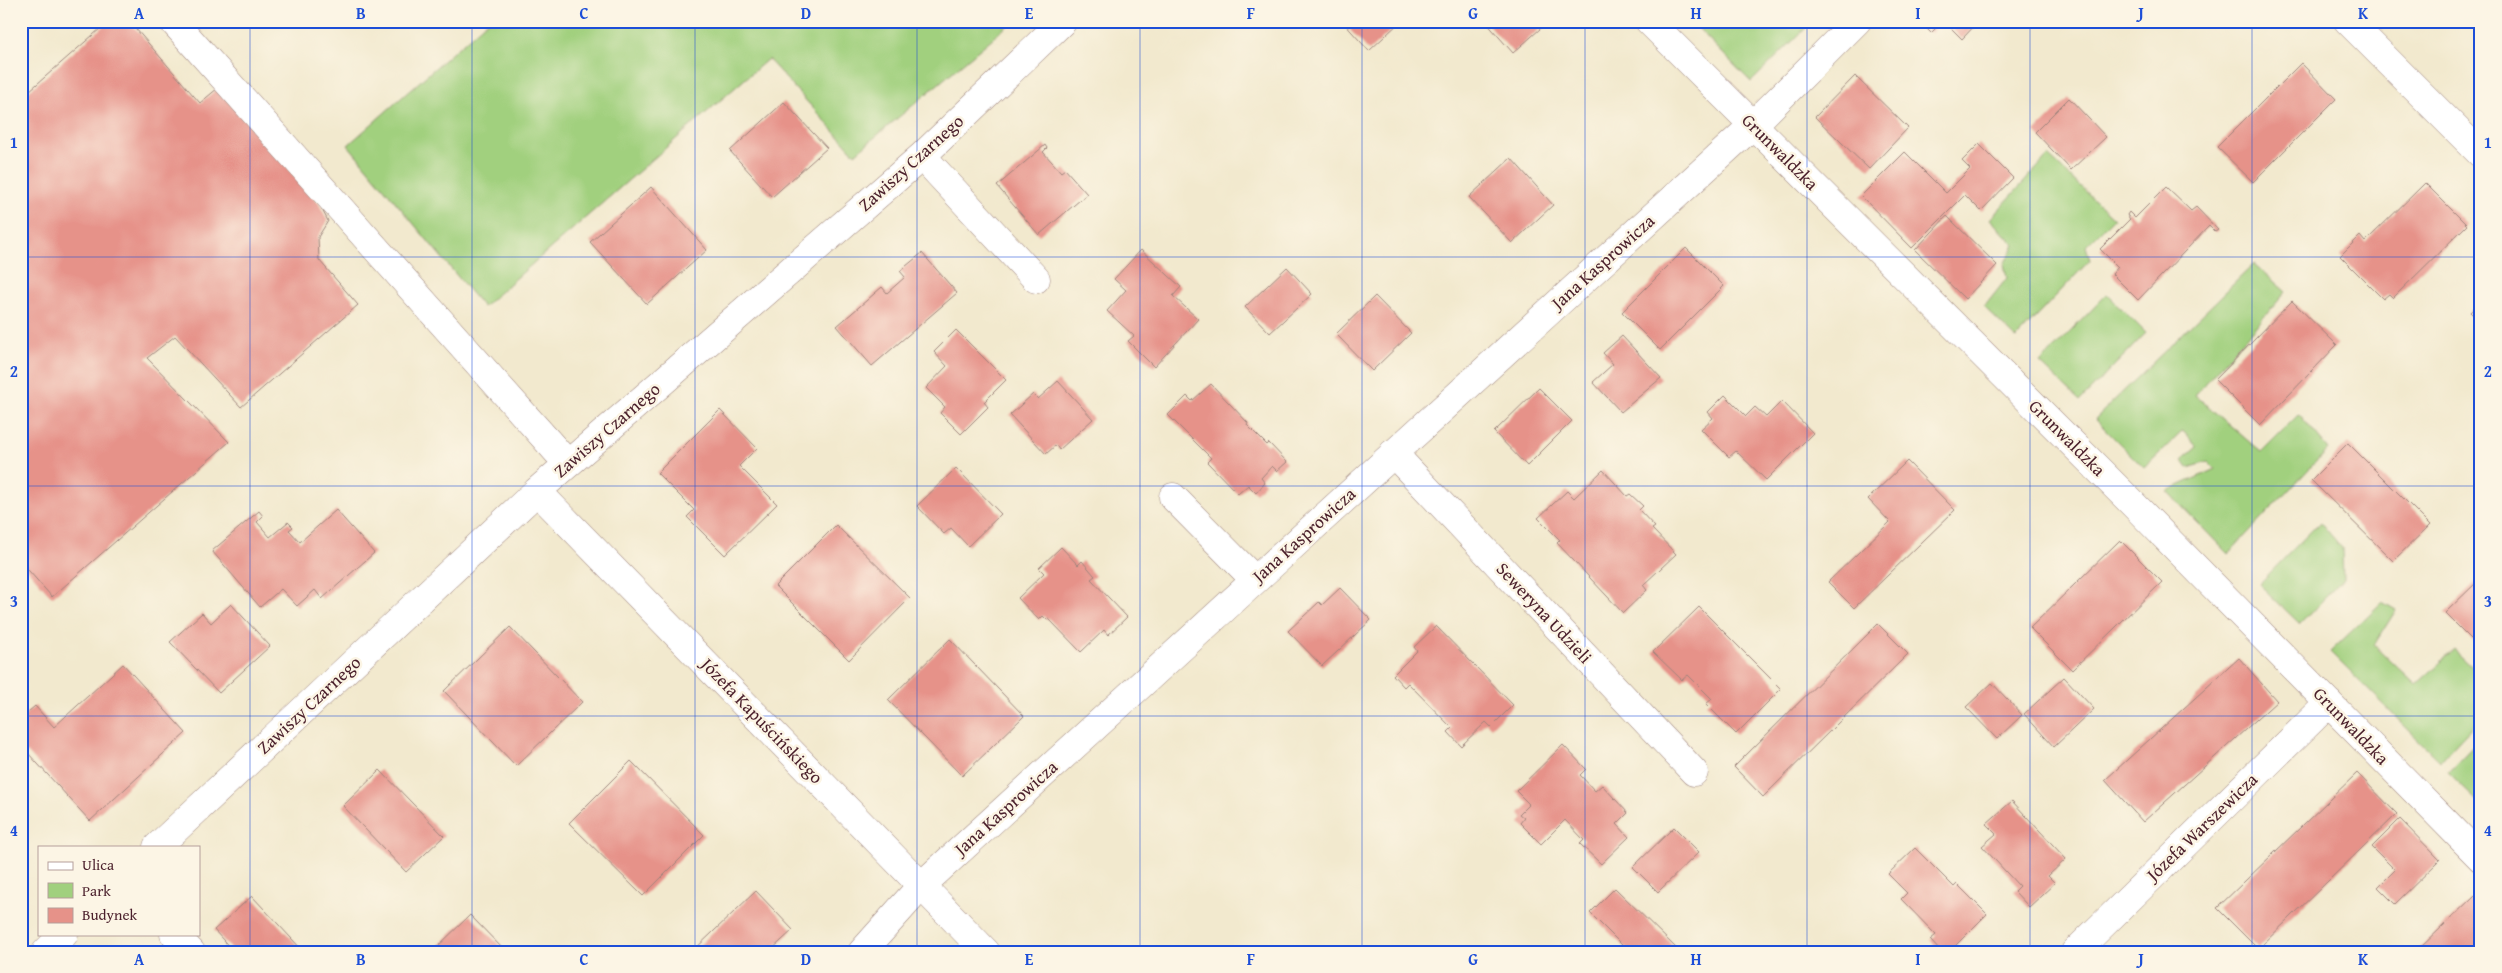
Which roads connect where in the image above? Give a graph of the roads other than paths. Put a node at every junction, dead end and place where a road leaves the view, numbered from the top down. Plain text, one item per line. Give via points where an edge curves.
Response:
1 (173, 21) edge
2 (1063, 21) edge
3 (1650, 21) edge
4 (1857, 21) edge
5 (2348, 21) edge
6 (1754, 125) junction
7 (2481, 154) edge
8 (922, 156) junction
9 (1036, 279) dead end
10 (1393, 453) junction
11 (568, 464) junction
12 (537, 491) junction
13 (1173, 496) dead end
14 (1255, 580) junction
15 (2329, 703) junction
16 (1694, 772) dead end
17 (159, 846) edge
18 (2481, 858) edge
19 (922, 886) junction
20 (62, 936) edge
21 (176, 936) edge
22 (46, 952) edge
23 (191, 952) edge
24 (862, 952) edge
25 (986, 952) edge
26 (2075, 952) edge

1 - 11 street
2 - 8 street, Zawiszy Czarnego
3 - 6 street, Grunwaldzka
4 - 6 street, Jana Kasprowicza
5 - 7 street
6 - 10 street, Jana Kasprowicza
6 - 15 street, Grunwaldzka
8 - 9 street
8 - 11 street, Zawiszy Czarnego
10 - 14 street, Jana Kasprowicza
10 - 16 street, Seweryna Udzieli
11 - 12 street, Zawiszy Czarnego
12 - 17 street, Zawiszy Czarnego
12 - 19 street, Józefa Kapuścińskiego
13 - 14 street
14 - 19 street, Jana Kasprowicza
15 - 18 street, Grunwaldzka
15 - 26 street, Józefa Warszewicza
19 - 24 street, Jana Kasprowicza
19 - 25 street, Józefa Kapuścińskiego
20 - 22 street
21 - 23 street

